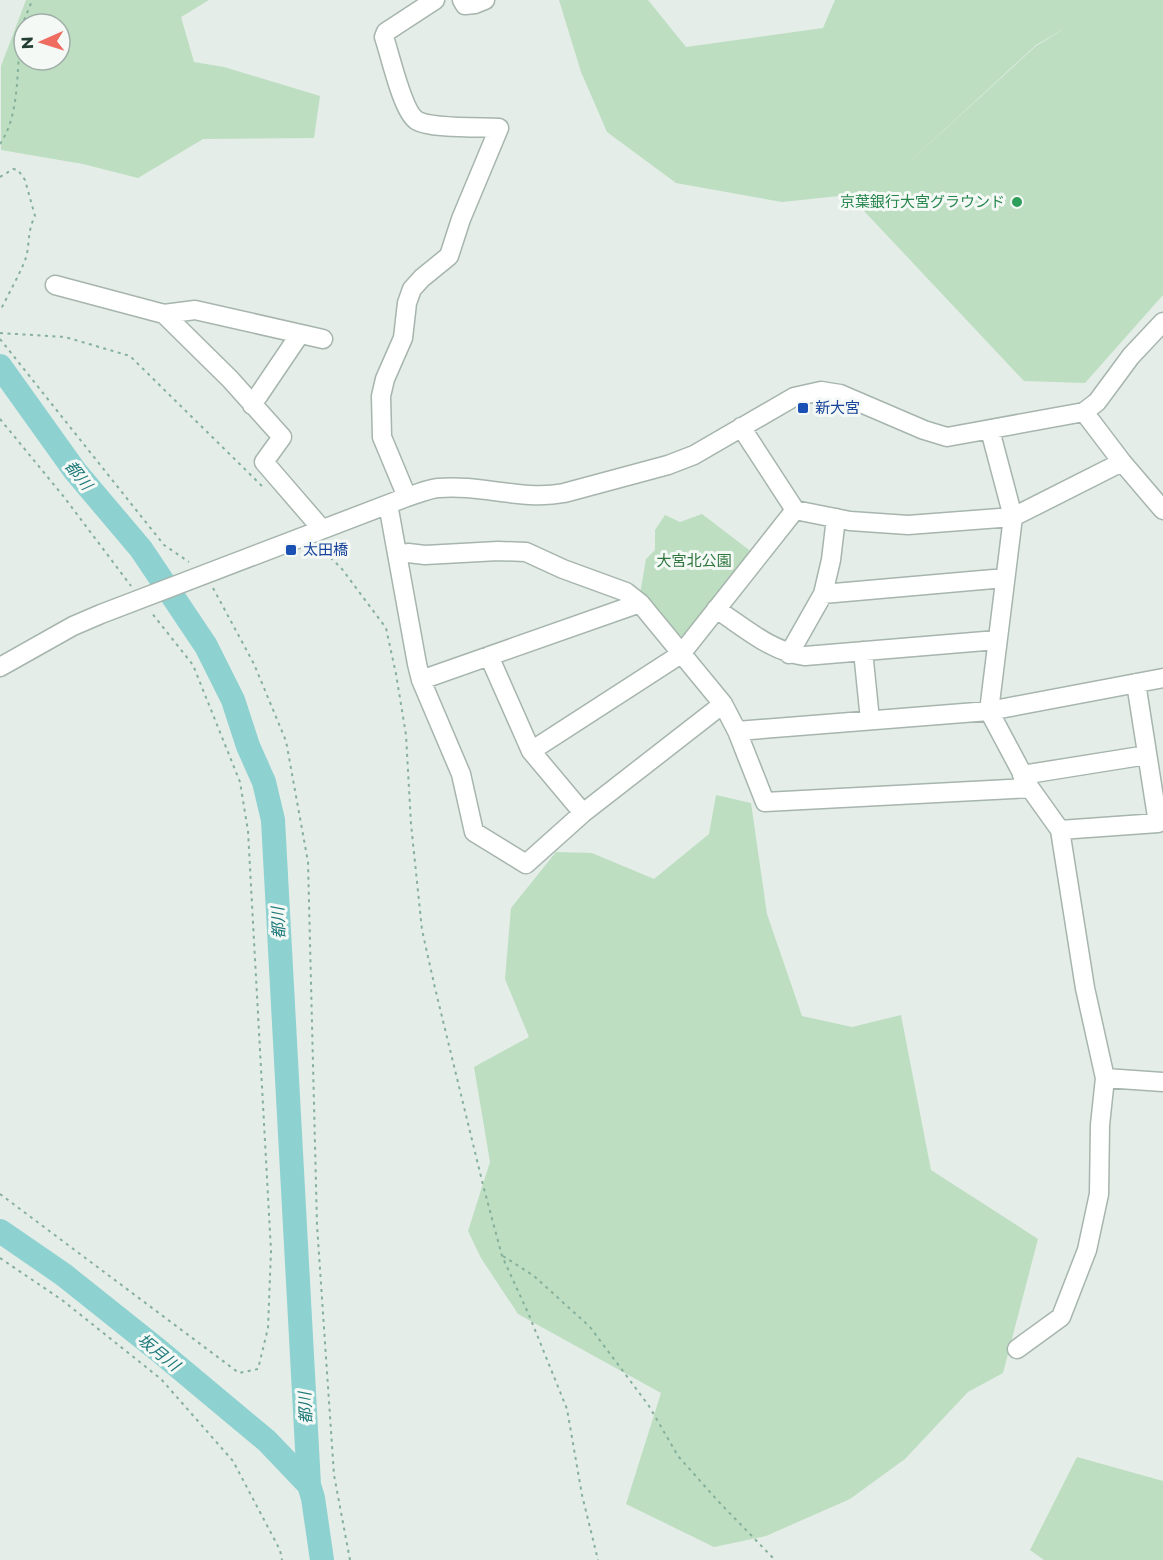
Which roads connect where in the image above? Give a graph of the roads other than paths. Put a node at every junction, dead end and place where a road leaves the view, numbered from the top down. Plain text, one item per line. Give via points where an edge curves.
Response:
1 (435, 0) edge
2 (462, 0) edge
3 (485, 0) edge
4 (55, 285) dead end
5 (164, 314) junction
6 (1163, 322) edge
7 (300, 334) junction
8 (323, 339) dead end
9 (252, 405) junction
10 (1084, 412) junction
11 (741, 427) junction
12 (990, 430) junction
13 (1122, 462) junction
14 (407, 497) junction
15 (388, 504) junction
16 (795, 510) junction
17 (1163, 510) edge
18 (1013, 517) junction
19 (836, 518) junction
20 (314, 531) junction
21 (398, 555) junction
22 (1005, 578) junction
23 (823, 594) junction
24 (640, 603) junction
25 (716, 609) junction
26 (998, 640) junction
27 (863, 651) junction
28 (681, 654) junction
29 (789, 654) junction
30 (489, 656) junction
31 (0, 667) edge
32 (1163, 678) edge
33 (421, 680) junction
34 (1136, 683) junction
35 (723, 704) junction
36 (989, 711) junction
37 (870, 720) junction
38 (737, 731) junction
39 (531, 751) junction
40 (1147, 755) junction
41 (1026, 782) junction
42 (583, 813) junction
43 (1060, 830) junction
44 (1105, 1077) junction
45 (1163, 1082) edge
46 (1017, 1348) dead end

1 - 14 street via 384,37 411,114 431,125 499,128 449,256 412,289 403,338 385,379 381,396 382,437
2 - 3 street via 465,5
4 - 5 street
5 - 7 street via 195,310
5 - 9 street
6 - 10 street via 1131,356 1097,402
7 - 8 street
7 - 9 street
9 - 20 street via 282,437 264,462
10 - 12 street
10 - 13 street
11 - 12 street via 794,397 821,391 840,394 947,437
11 - 14 street via 694,455 668,465 564,493 524,496 437,488
11 - 16 street
12 - 18 street
13 - 17 street
13 - 18 street
14 - 15 street
15 - 20 street
15 - 21 street
16 - 19 street
16 - 25 street
18 - 19 street via 908,525
18 - 22 street
19 - 23 street
20 - 31 street via 73,626
21 - 24 street via 526,552 626,592
21 - 33 street
22 - 23 street
22 - 26 street
23 - 29 street
24 - 28 street
24 - 30 street
25 - 28 street
25 - 29 street
26 - 27 street
26 - 36 street
27 - 29 street
27 - 37 street
28 - 35 street
28 - 39 street
30 - 33 street
30 - 39 street
32 - 34 street
33 - 42 street via 461,774 474,832 526,864
34 - 36 street
34 - 40 street
35 - 38 street
35 - 42 street
36 - 37 street
36 - 41 street
37 - 38 street
38 - 41 street via 765,802
39 - 42 street
40 - 41 street
40 - 43 street via 1158,822
41 - 43 street
43 - 44 street via 1085,988
44 - 45 street
44 - 46 street via 1099,1194 1087,1250 1061,1317

